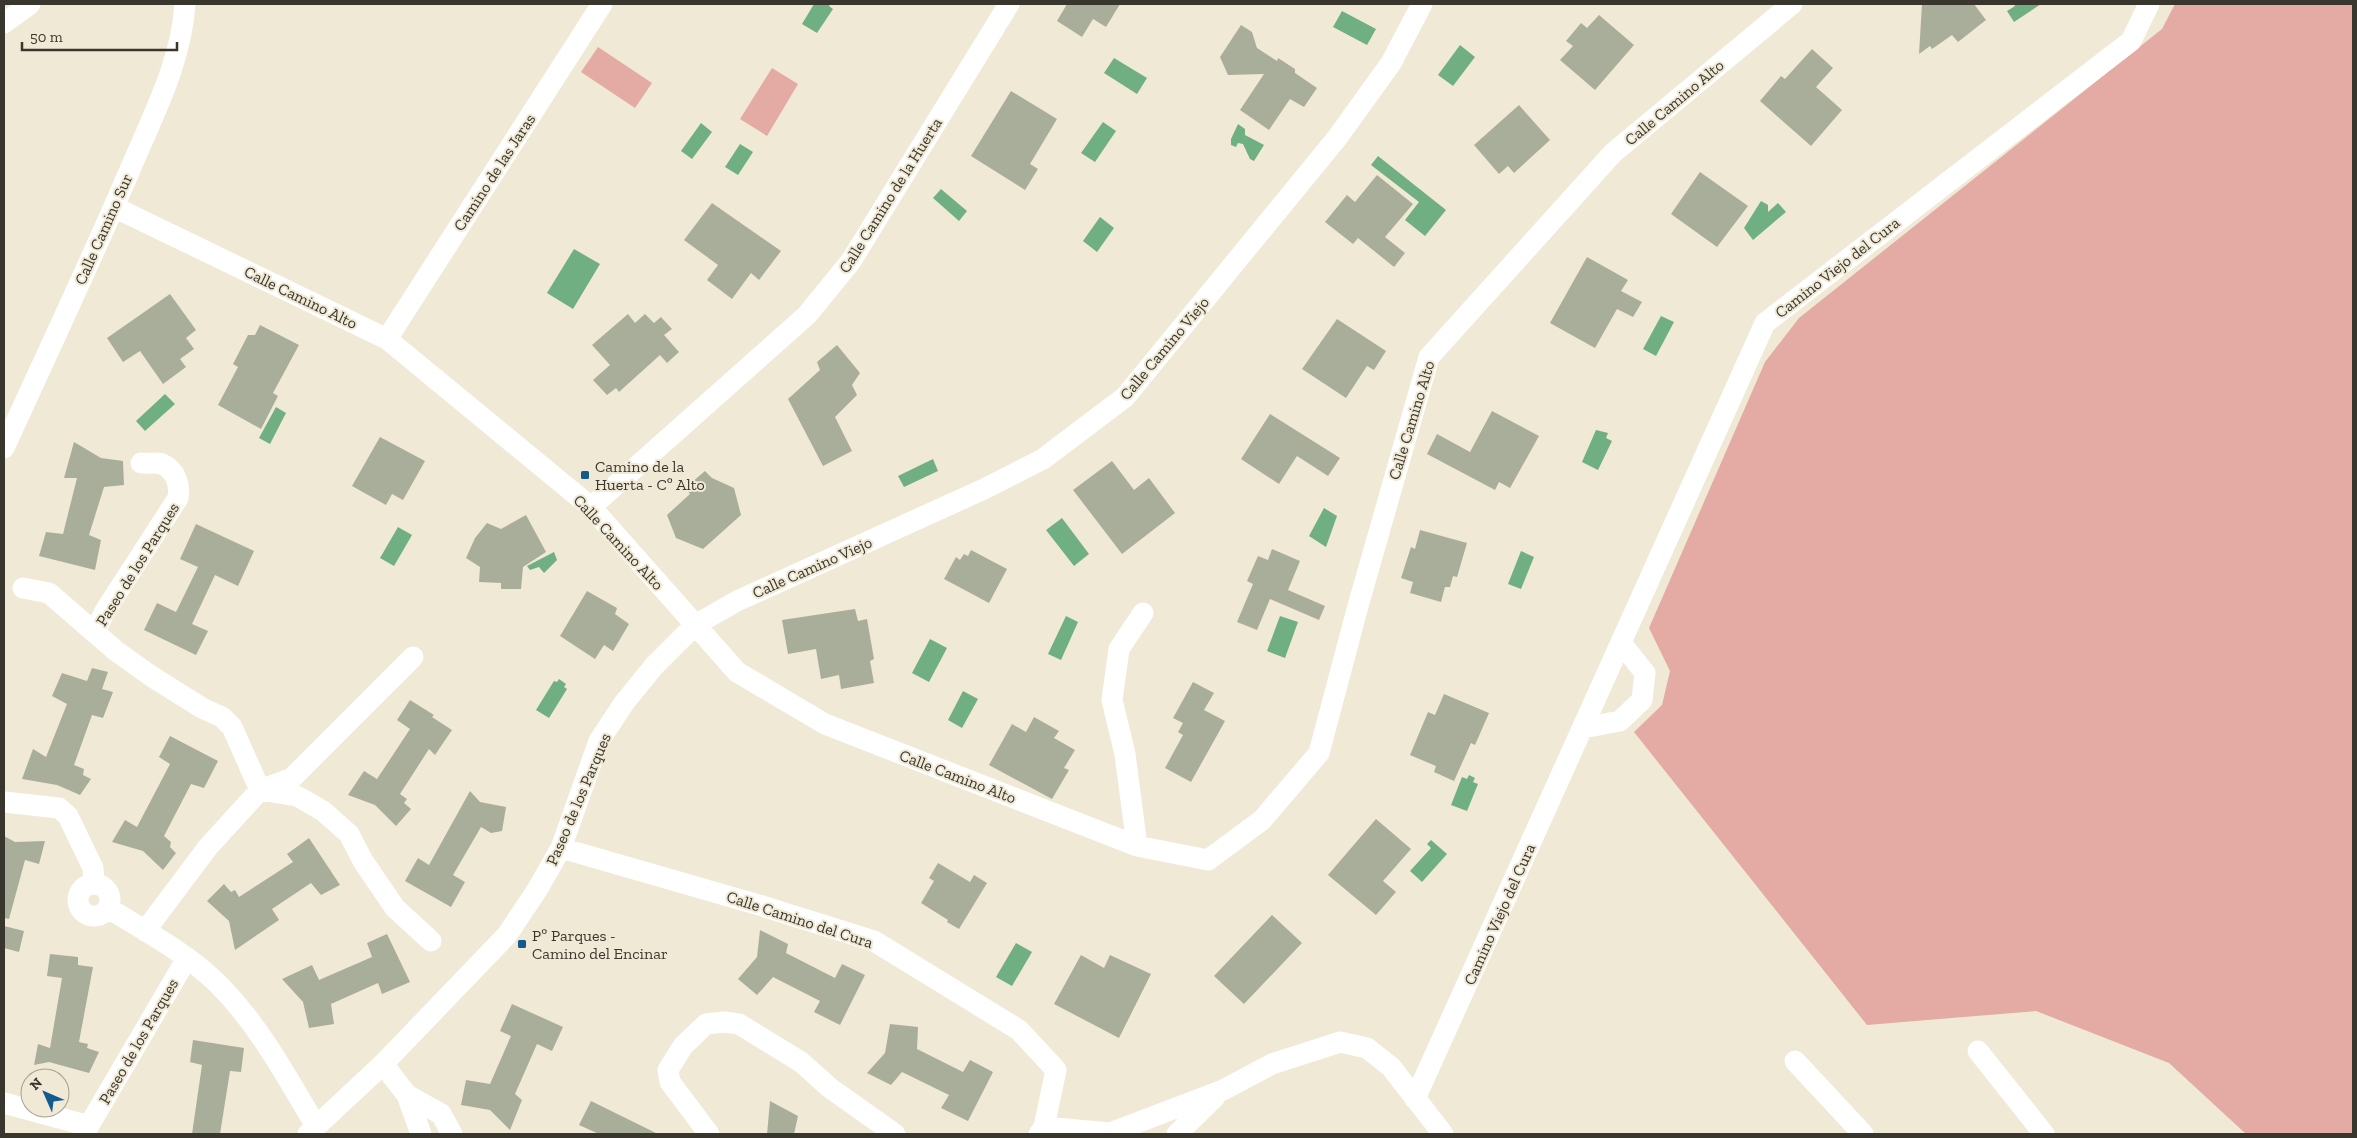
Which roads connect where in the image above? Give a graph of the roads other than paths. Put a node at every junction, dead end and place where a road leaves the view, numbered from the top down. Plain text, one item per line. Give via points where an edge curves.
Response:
1 (30, 4) edge
2 (185, 4) edge
3 (602, 4) edge
4 (1010, 4) edge
5 (1422, 4) edge
6 (1792, 4) edge
7 (2149, 4) edge
8 (4, 22) edge
9 (114, 206) junction
10 (387, 340) junction
11 (4, 448) edge
12 (141, 463) dead end
13 (591, 507) junction
14 (23, 588) dead end
15 (1143, 613) dead end
16 (695, 625) junction
17 (95, 632) junction
18 (1621, 643) junction
19 (412, 657) dead end
20 (1583, 728) junction
21 (260, 790) junction
22 (4, 802) edge
23 (1137, 846) junction
24 (561, 848) junction
25 (145, 930) junction
26 (431, 941) dead end
27 (186, 958) junction
28 (1978, 1052) dead end
29 (1795, 1061) dead end
30 (382, 1064) junction
31 (1222, 1090) junction
32 (407, 1095) junction
33 (1415, 1099) junction
34 (4, 1103) edge
35 (86, 1130) edge
36 (312, 1130) edge
37 (1042, 1130) edge
38 (421, 1134) edge
39 (452, 1134) edge
40 (709, 1134) edge
41 (895, 1134) edge
42 (1177, 1134) edge
43 (1443, 1134) edge
44 (1863, 1134) edge
45 (2044, 1134) edge

1 - 8 street
2 - 9 street, Calle Camino Sur via 174,66
3 - 10 street, Camino de las Jaras
4 - 13 street, Calle Camino de la Huerta via 851,261 808,315
5 - 16 street, Calle Camino Viejo via 1391,62 1337,138 1125,397 1043,459 737,601
6 - 23 street, Calle Camino Alto via 1613,153 1429,357 1319,753 1262,820 1208,860
7 - 18 street, Camino Viejo del Cura via 2131,41 1764,323
9 - 10 street, Calle Camino Alto
9 - 11 street, Calle Camino Sur
10 - 13 street, Calle Camino Alto
12 - 17 street, Paseo de los Parques via 162,464 173,472 180,487 178,498
13 - 16 street, Calle Camino Alto
14 - 17 street, Paseo de los Parques via 49,593
15 - 23 street via 1119,649 1112,700 1125,754
16 - 23 street, Calle Camino Alto via 737,672 825,724
16 - 24 street, Paseo de los Parques via 624,702 599,741
17 - 21 street, Paseo de los Parques via 151,676 232,726
18 - 20 street, Camino Viejo del Cura
18 - 20 street via 1645,673 1642,700 1620,721
19 - 21 street via 292,778
20 - 33 street, Camino Viejo del Cura
21 - 25 street via 208,847
21 - 26 street via 297,796 323,811 349,834 395,908
22 - 25 street, Paseo de los Parques via 59,808 68,816 93,868 94,884 87,886 79,895 80,907 89,916 101,915 108,908
24 - 30 street, Paseo de los Parques via 507,934
24 - 37 street, Calle Camino del Cura via 759,904 874,941 1019,1030 1056,1070
25 - 27 street, Paseo de los Parques
27 - 35 street, Paseo de los Parques
27 - 36 street, Paseo de los Parques via 215,981 242,1009 263,1039
28 - 45 street
29 - 44 street
30 - 32 street
30 - 36 street, Paseo de los Parques
31 - 33 street via 1272,1064 1340,1042 1367,1048 1391,1068
31 - 37 street via 1110,1133
31 - 42 street
32 - 38 street
32 - 39 street via 441,1114
33 - 43 street
34 - 35 street, Paseo de los Parques
40 - 41 street via 670,1082 668,1070 683,1046 706,1024 724,1022 739,1024 801,1062 830,1088

